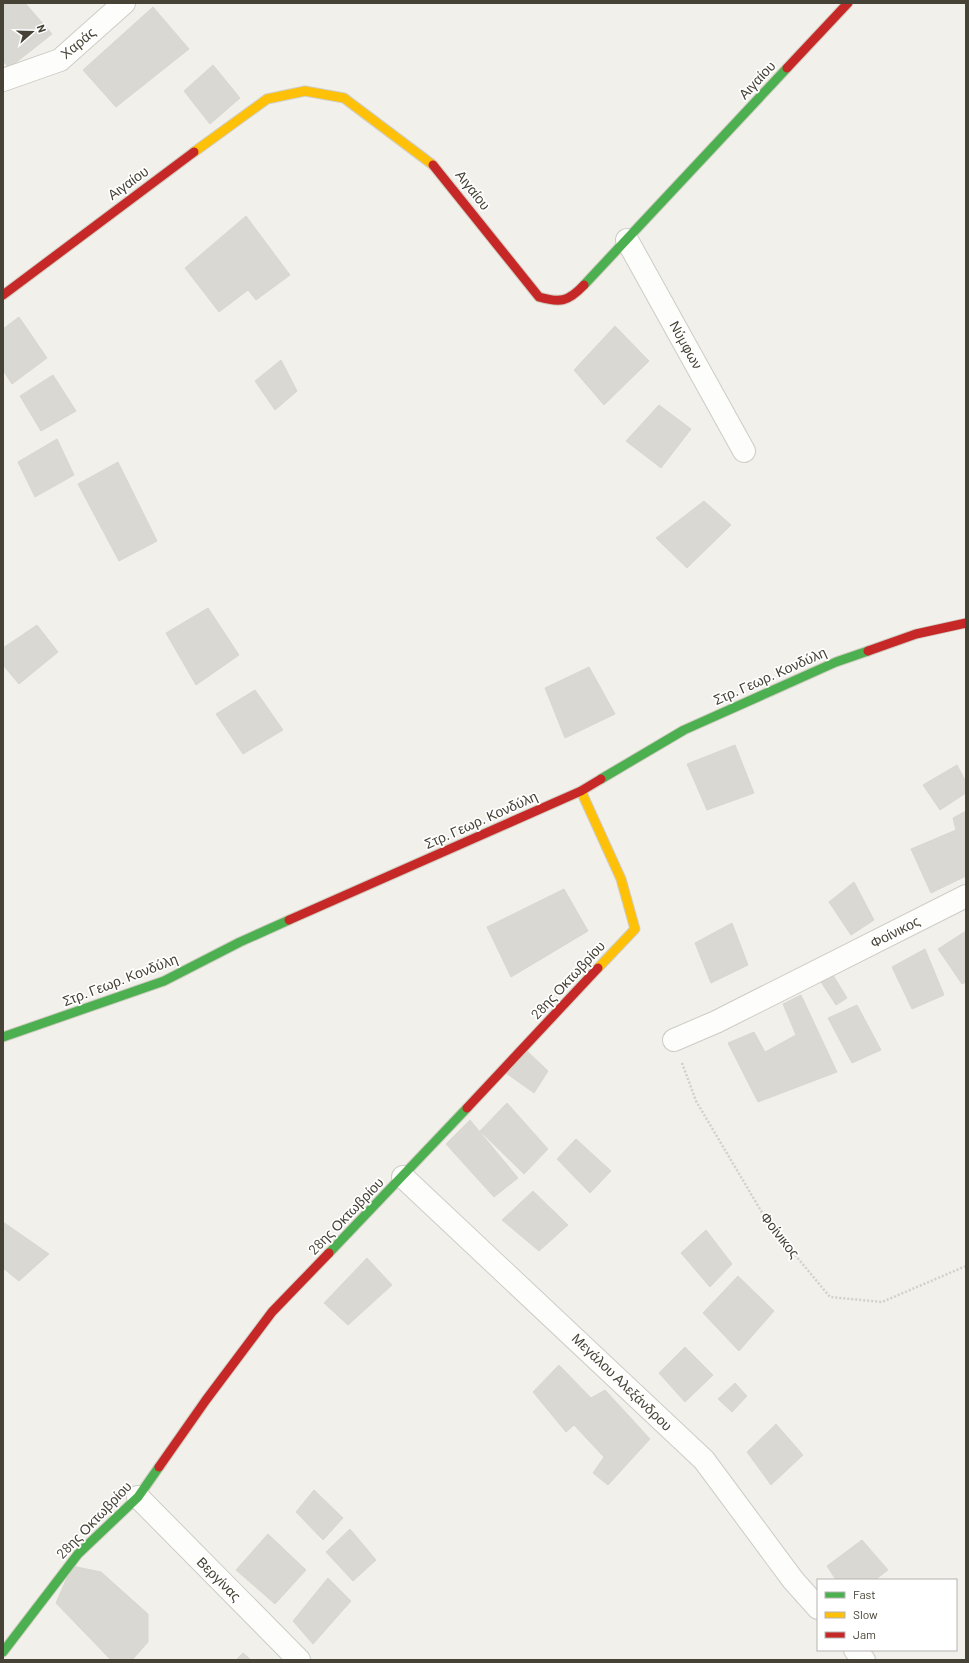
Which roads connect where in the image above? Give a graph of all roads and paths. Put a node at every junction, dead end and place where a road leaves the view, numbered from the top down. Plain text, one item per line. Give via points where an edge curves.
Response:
1 (124, 3) edge
2 (848, 3) edge
3 (3, 80) edge
4 (627, 240) junction
5 (3, 295) edge
6 (744, 451) dead end
7 (966, 623) edge
8 (581, 791) junction
9 (966, 896) edge
10 (3, 1037) edge
11 (674, 1040) joint
12 (403, 1176) junction
13 (966, 1266) edge
14 (138, 1497) junction
15 (817, 1607) edge
16 (856, 1651) edge
17 (3, 1652) edge
18 (299, 1660) edge
19 (864, 1660) edge

1 - 3 street, Χαράς via 60,60
2 - 4 street, Αιγαίου
4 - 5 street, Αιγαίου via 575,295 556,302 539,297 436,166 344,98 305,91 267,99 127,200
4 - 6 street, Νύμφων
7 - 8 street, Στρ. Γεωρ. Κονδύλη via 916,634 836,662 684,730
8 - 10 street, Στρ. Γεωρ. Κονδύλη via 240,942 164,981
8 - 12 street, 28ης Οκτωβρίου via 621,879 635,929
9 - 11 street, Φοίνικος via 716,1022
11 - 13 path, Φοίνικος via 696,1101 766,1221 830,1297 882,1302
12 - 14 street, 28ης Οκτωβρίου via 272,1312
12 - 15 street, Μεγάλου Αλεξάνδρου via 704,1460 793,1580
14 - 17 street, 28ης Οκτωβρίου via 78,1554
14 - 18 street, Βεργίνας
16 - 19 street

